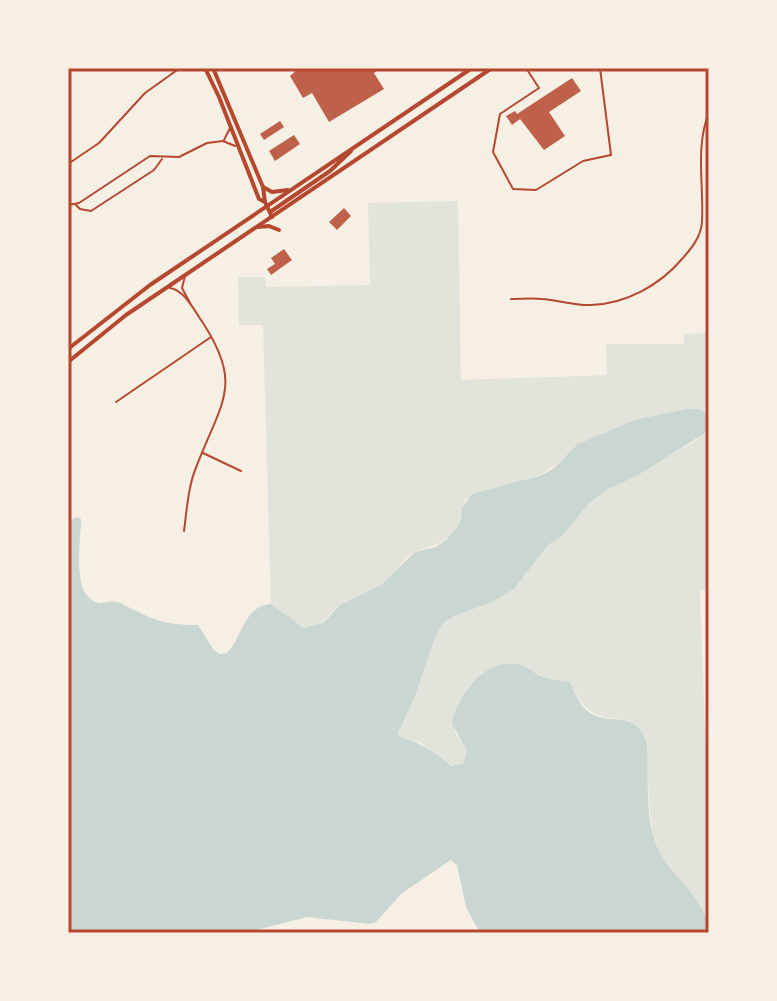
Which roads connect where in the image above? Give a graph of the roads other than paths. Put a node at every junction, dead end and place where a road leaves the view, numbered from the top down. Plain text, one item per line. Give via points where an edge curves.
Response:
1 (180, 68) edge
2 (205, 68) edge
3 (213, 68) edge
4 (472, 68) edge
5 (492, 68) edge
6 (526, 68) edge
7 (600, 68) edge
8 (709, 112) edge
9 (230, 126) junction
10 (223, 141) junction
11 (239, 148) junction
12 (353, 148) junction
13 (162, 158) junction
14 (68, 164) edge
15 (297, 185) junction
16 (263, 187) junction
17 (75, 204) junction
18 (68, 205) edge
19 (268, 209) junction
20 (256, 228) junction
21 (279, 230) dead end
22 (185, 275) junction
23 (164, 289) junction
24 (511, 299) dead end
25 (191, 305) junction
26 (212, 337) junction
27 (68, 349) edge
28 (68, 362) edge
29 (116, 402) dead end
30 (202, 453) junction
31 (241, 471) dead end
32 (184, 531) dead end

1 - 14 street via 145,93 99,143
2 - 9 main road
3 - 16 main road
4 - 12 main road
5 - 19 main road
6 - 7 street via 539,88 500,114 493,152 513,189 536,190 583,161 611,155
8 - 24 street via 701,150 699,238 665,278 593,305
9 - 10 street
9 - 11 main road
10 - 11 street
10 - 13 street
11 - 19 main road
12 - 15 main road
12 - 19 main road via 330,171
13 - 17 street via 140,161
13 - 17 street via 158,167 91,211
15 - 16 main road via 279,192
15 - 19 main road
16 - 19 main road
17 - 18 street
19 - 20 main road
19 - 27 main road via 131,299
20 - 21 main road
20 - 22 main road
22 - 23 main road
22 - 25 street via 182,286
23 - 25 street via 178,291
23 - 28 main road
25 - 26 street
26 - 29 street
26 - 30 street via 223,365 225,394
30 - 31 street
30 - 32 street via 190,487

